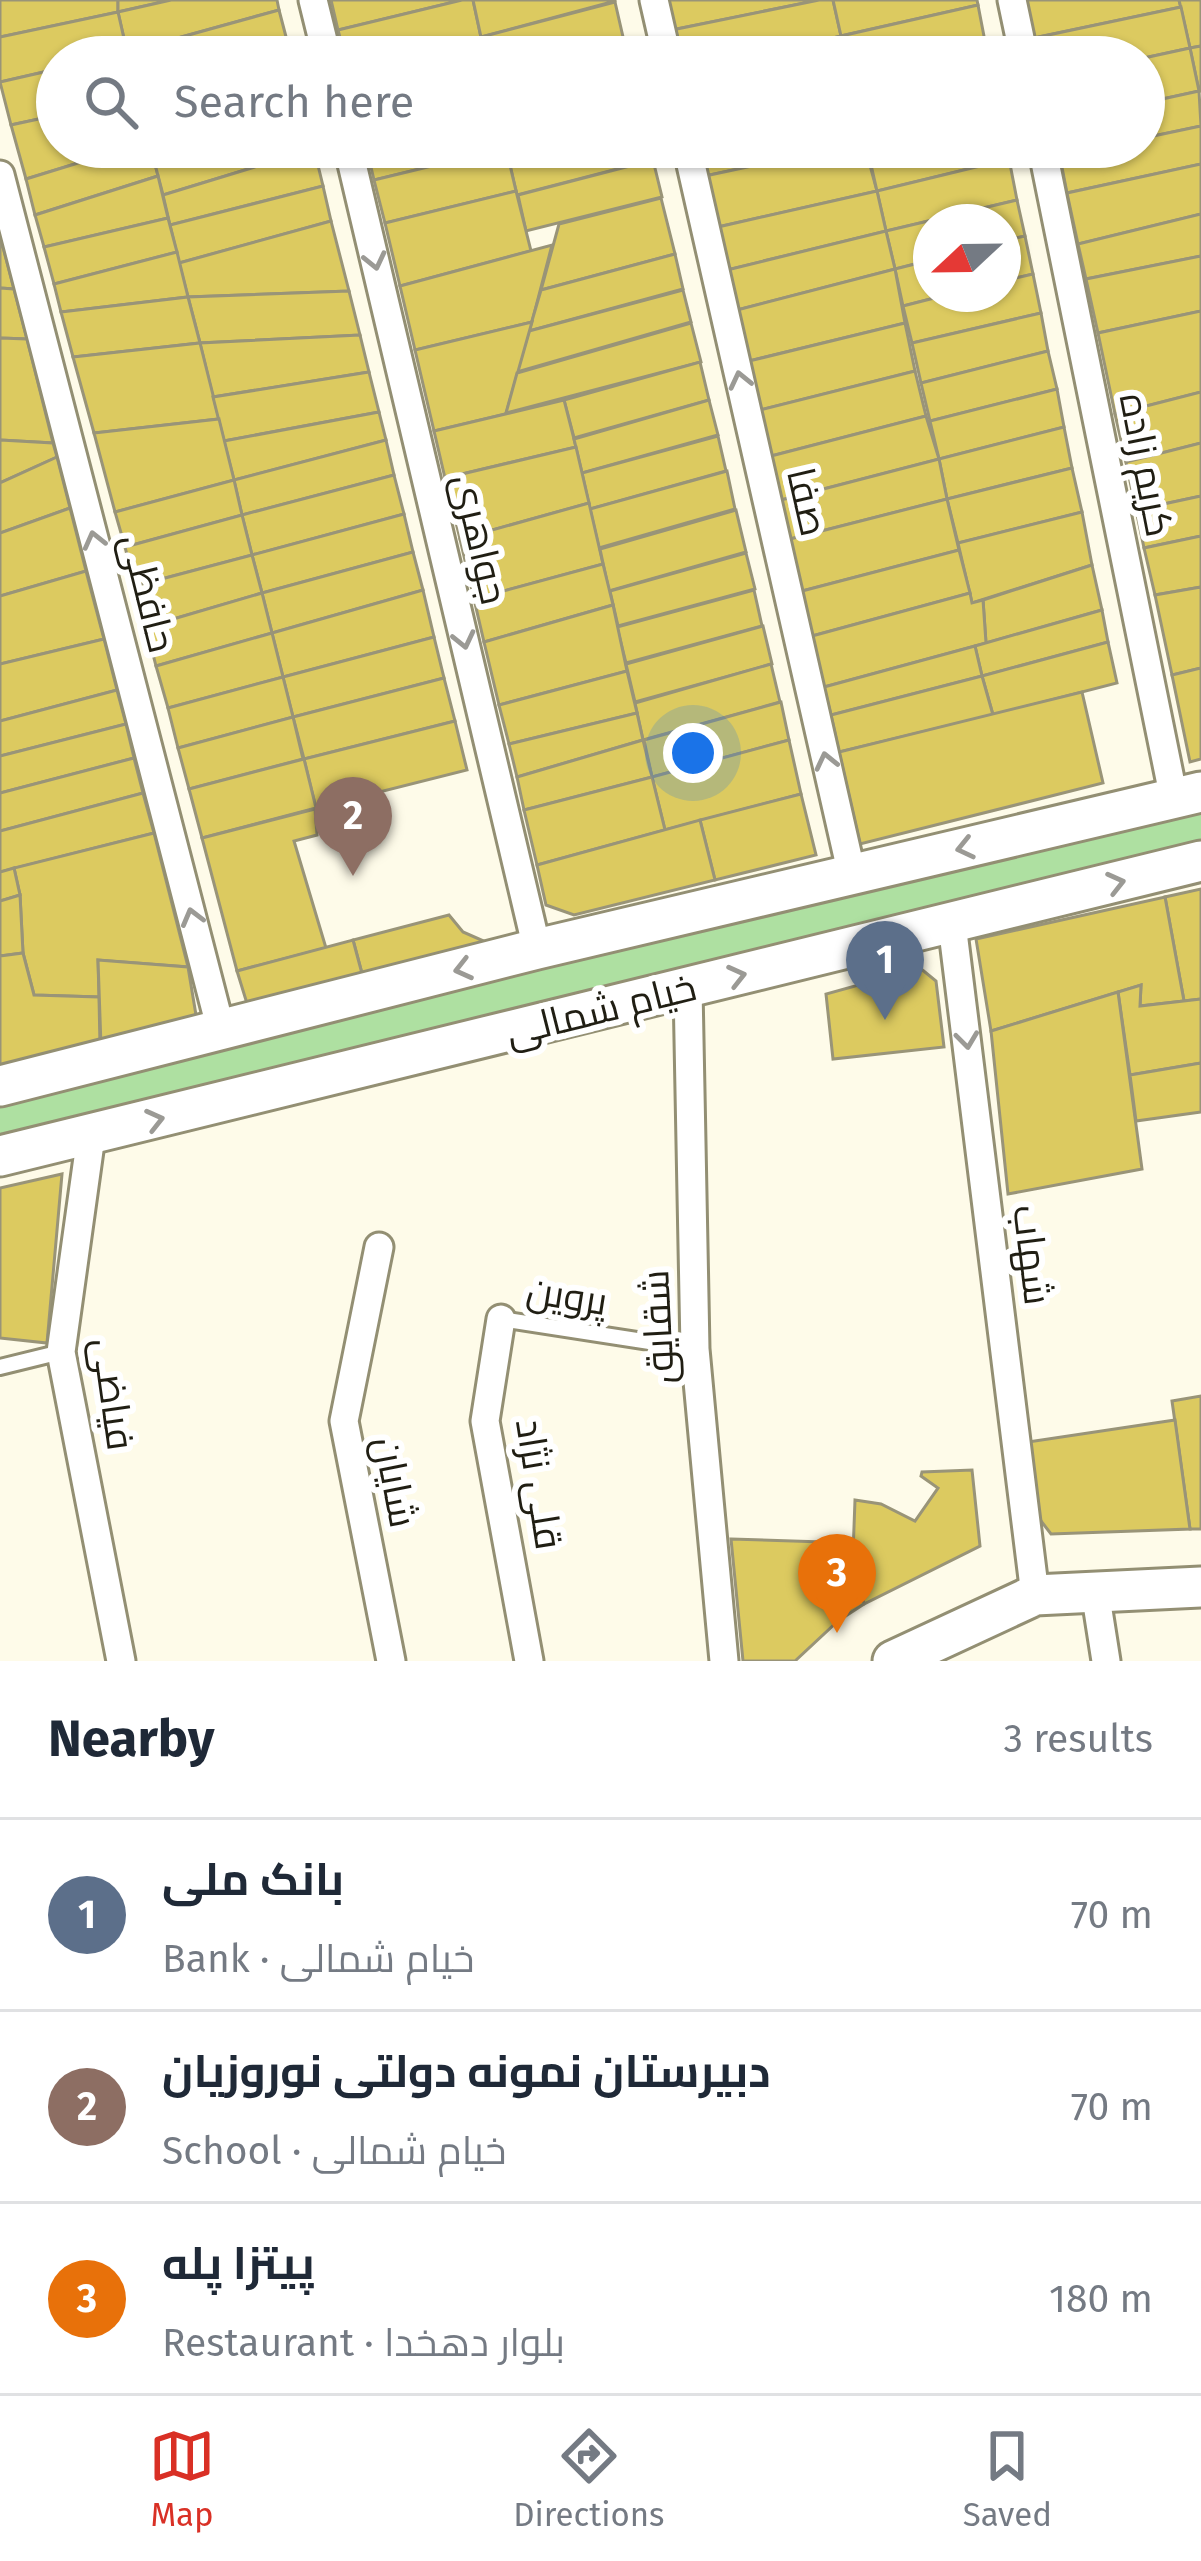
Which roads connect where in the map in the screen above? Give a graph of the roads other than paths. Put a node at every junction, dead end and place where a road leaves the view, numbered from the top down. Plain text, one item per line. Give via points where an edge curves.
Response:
1 (314, 0) edge
2 (654, 0) edge
3 (1012, 0) edge
4 (322, 36) edge
5 (662, 36) edge
6 (1020, 36) edge
7 (353, 168) edge
8 (692, 168) edge
9 (1047, 168) edge
10 (0, 175) edge
11 (1187, 795) edge
12 (1201, 861) edge
13 (852, 875) junction
14 (952, 924) junction
15 (537, 949) junction
16 (688, 988) junction
17 (221, 1030) junction
18 (0, 1085) edge
19 (91, 1136) junction
20 (0, 1156) edge
21 (379, 1247) dead end
22 (500, 1319) joint
23 (695, 1349) junction
24 (61, 1352) junction
25 (0, 1367) edge
26 (1201, 1587) edge
27 (1095, 1591) junction
28 (1035, 1595) junction
29 (122, 1661) edge
30 (391, 1661) edge
31 (529, 1661) edge
32 (724, 1661) edge
33 (892, 1661) edge
34 (1106, 1661) edge

1 - 4 street
2 - 5 street
3 - 6 street
7 -> 15 street, جواهری
13 -> 8 street, صفا
9 - 11 street, کریم زاده
17 -> 10 street, حافظی
11 -> 13 main road, خیام شمالی
14 -> 12 main road, خیام شمالی
13 - 15 main road, خیام شمالی
16 -> 14 main road, خیام شمالی
14 -> 28 street, شهاب
15 -> 17 main road, خیام شمالی
19 -> 16 main road, خیام شمالی
16 - 23 street, شقایق
17 - 18 main road, خیام شمالی
19 - 20 main road, خیام شمالی
19 - 24 street, فیاضی
21 - 30 street, شایان via 344,1421
22 - 23 lane, پروین
22 - 31 street, قلی نژاد via 485,1421
23 - 32 street, شقایق
24 - 25 lane
24 - 29 street, فیاضی
26 - 27 main road
27 - 28 main road
27 - 34 street
28 - 33 main road

